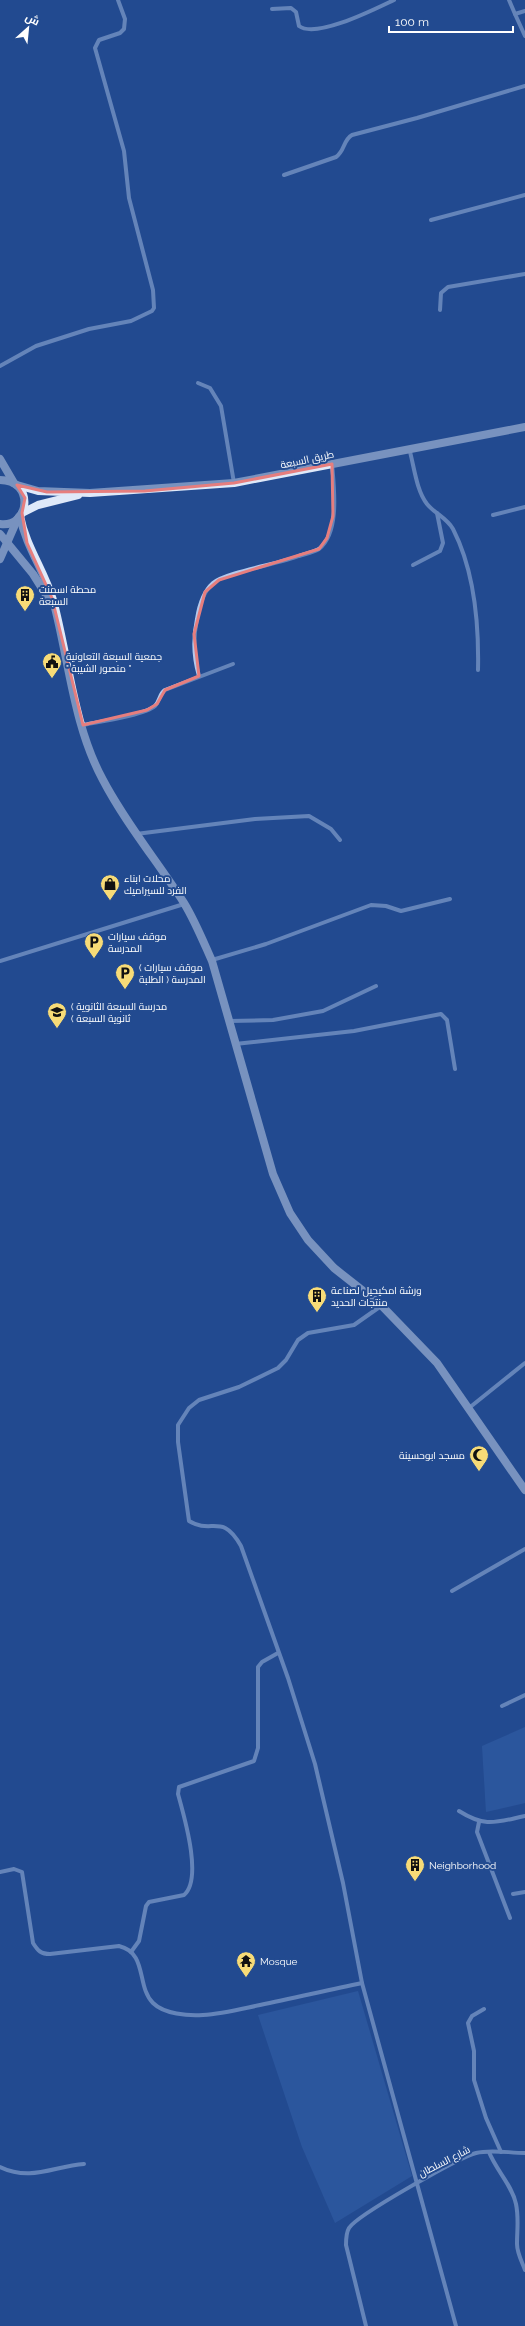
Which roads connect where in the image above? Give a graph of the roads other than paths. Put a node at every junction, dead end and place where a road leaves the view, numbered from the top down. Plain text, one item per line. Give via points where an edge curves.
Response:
1 (118, 0) edge
2 (394, 0) edge
3 (509, 0) edge
4 (272, 9) dead end
5 (525, 11) edge
6 (515, 14) junction
7 (525, 36) edge
8 (525, 86) edge
9 (284, 175) dead end
10 (525, 195) edge
11 (431, 220) dead end
12 (525, 274) edge
13 (440, 310) dead end
14 (0, 366) edge
15 (198, 383) dead end
16 (525, 427) edge
17 (409, 448) junction
18 (0, 459) edge
19 (332, 464) junction
20 (0, 480) edge
21 (234, 482) junction
22 (16, 484) junction
23 (90, 493) junction
24 (525, 507) edge
25 (437, 512) junction
26 (493, 515) dead end
27 (20, 516) junction
28 (0, 524) edge
29 (0, 534) edge
30 (7, 543) junction
31 (0, 559) edge
32 (413, 565) dead end
33 (55, 610) junction
34 (233, 664) dead end
35 (478, 670) dead end
36 (199, 676) junction
37 (83, 725) junction
38 (136, 834) junction
39 (340, 840) dead end
40 (450, 899) dead end
41 (184, 904) junction
42 (0, 961) edge
43 (212, 961) junction
44 (376, 986) dead end
45 (229, 1021) junction
46 (235, 1044) junction
47 (455, 1069) dead end
48 (381, 1305) junction
49 (525, 1363) edge
50 (469, 1408) junction
51 (525, 1490) edge
52 (525, 1549) edge
53 (452, 1591) dead end
54 (278, 1653) junction
55 (525, 1695) edge
56 (502, 1706) dead end
57 (459, 1811) dead end
58 (525, 1816) edge
59 (479, 1822) junction
60 (0, 1872) edge
61 (525, 1892) edge
62 (513, 1894) dead end
63 (510, 1918) dead end
64 (131, 1952) junction
65 (362, 1983) junction
66 (484, 2009) dead end
67 (489, 2152) junction
68 (502, 2152) junction
69 (525, 2153) edge
70 (84, 2164) dead end
71 (0, 2167) edge
72 (418, 2183) junction
73 (525, 2270) edge
74 (366, 2326) edge
75 (456, 2326) edge

1 - 14 street via 124,19 124,29 120,33 99,40 95,48 124,151 129,198 153,290 154,308 131,321 89,329 36,346
2 - 4 street via 333,25 309,31 299,26 296,12 290,8
3 - 6 street
5 - 6 street
6 - 7 street
8 - 9 street via 352,135 348,137 343,152 336,157
10 - 11 street
12 - 13 street via 448,287 441,293
15 - 21 street via 210,388 220,406
16 - 17 street, طريق السبعة
17 - 19 street, طريق السبعة
17 - 25 street via 422,495 427,504
18 - 22 street
19 - 21 street, طريق السبعة
19 - 36 street via 335,500 333,516 327,538 319,549 225,577 213,583 205,592 198,609 194,634 194,658
20 - 22 street
21 - 23 street, طريق السبعة
22 - 23 street via 38,491
22 - 27 street via 25,498
23 - 27 street via 55,500
24 - 26 street
25 - 32 street via 442,543 440,551
25 - 35 street via 453,529 472,587
27 - 28 street via 11,523
27 - 30 street
27 - 33 street via 27,543 47,583
29 - 30 street
30 - 31 street
30 - 33 street via 33,574
33 - 37 street
34 - 36 street
36 - 37 street via 165,690 157,704 147,710
37 - 38 street via 102,778
38 - 39 street via 262,818 309,816 331,829
38 - 41 street
40 - 43 street via 401,911 371,905
41 - 42 street
41 - 43 street
43 - 45 street
44 - 45 street via 323,1012 272,1020
45 - 46 street
46 - 47 street via 354,1031 441,1014 447,1020
46 - 48 street via 273,1174 290,1213 308,1240 334,1268
48 - 50 street via 437,1363
48 - 54 street via 354,1325 308,1333 298,1340 278,1368 239,1388 199,1400 181,1417 178,1425 189,1522 226,1527 232,1531 240,1546
49 - 50 street
50 - 51 street
52 - 53 street
54 - 64 street via 258,1667 258,1748 254,1761 179,1787 178,1794 192,1859 191,1885 184,1895 149,1902 139,1941
54 - 65 street via 315,1764 343,1883
55 - 56 street
57 - 59 street
58 - 59 street via 489,1823
59 - 63 street via 477,1832
60 - 64 street via 14,1869 22,1872 33,1943 42,1954 119,1946
61 - 62 street
64 - 65 street via 138,1961 149,1998 155,2005 184,2014 217,2014
65 - 72 street
66 - 68 street via 472,2016 468,2023 474,2051 474,2080 486,2118
67 - 68 street, شارع السلطان
67 - 72 street, شارع السلطان via 476,2153
67 - 73 street via 494,2166 513,2194 519,2227 518,2251
68 - 69 street, شارع السلطان
70 - 71 street via 27,2174
72 - 74 street, شارع السلطان via 358,2219 348,2232 346,2245
72 - 75 street

